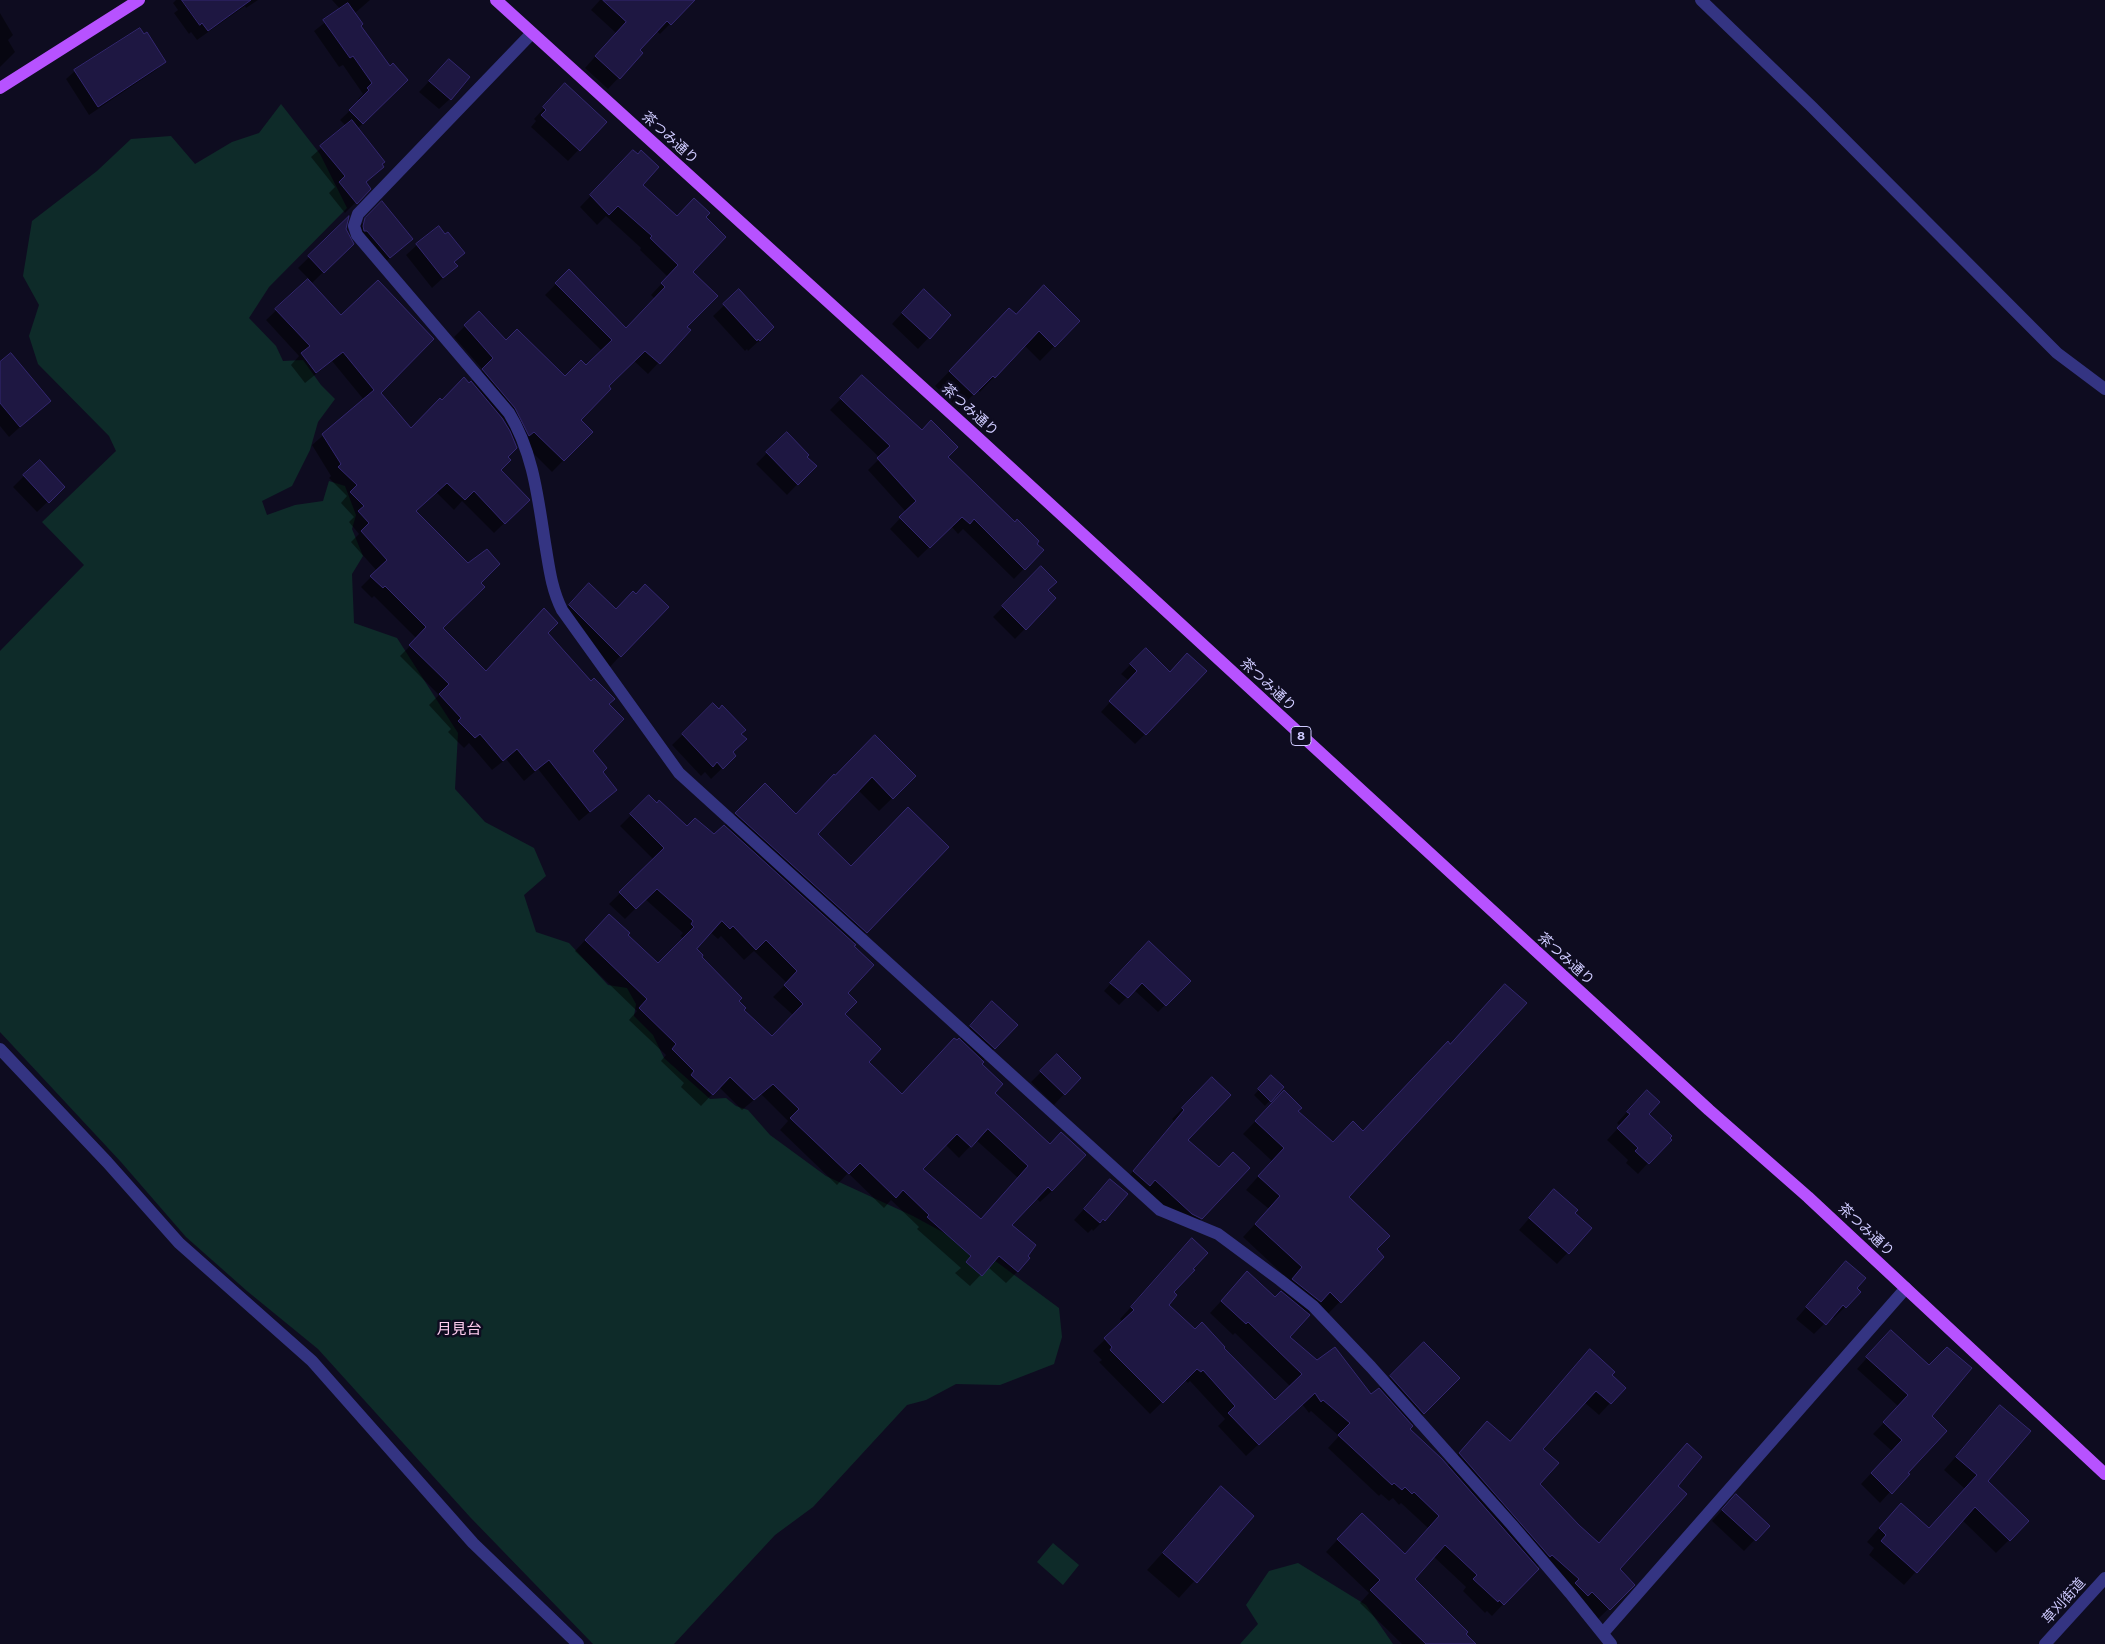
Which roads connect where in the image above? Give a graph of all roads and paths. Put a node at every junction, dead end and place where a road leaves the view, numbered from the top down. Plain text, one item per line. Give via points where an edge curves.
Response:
1 (139, 0) edge
2 (496, 0) edge
3 (1701, 0) edge
4 (532, 33) junction
5 (0, 88) edge
6 (2105, 389) edge
7 (0, 1049) edge
8 (1906, 1288) junction
9 (2105, 1474) edge
10 (2105, 1578) edge
11 (1603, 1633) junction
12 (578, 1644) edge
13 (1610, 1644) edge
14 (2045, 1644) edge

1 - 5 main road
2 - 4 main road, 茶つみ通り / 8
3 - 6 street via 1812,106 2057,353
4 - 8 main road, 茶つみ通り / 8
4 - 11 street via 358,214 354,226 357,235 509,413 520,431 538,494 551,584 562,610 679,773 1160,1210 1218,1234 1312,1306 1430,1433
7 - 12 street via 179,1243 312,1361 473,1543
8 - 9 main road, 茶つみ通り / 8
8 - 11 street
10 - 14 street, 草刈街道
11 - 13 street

